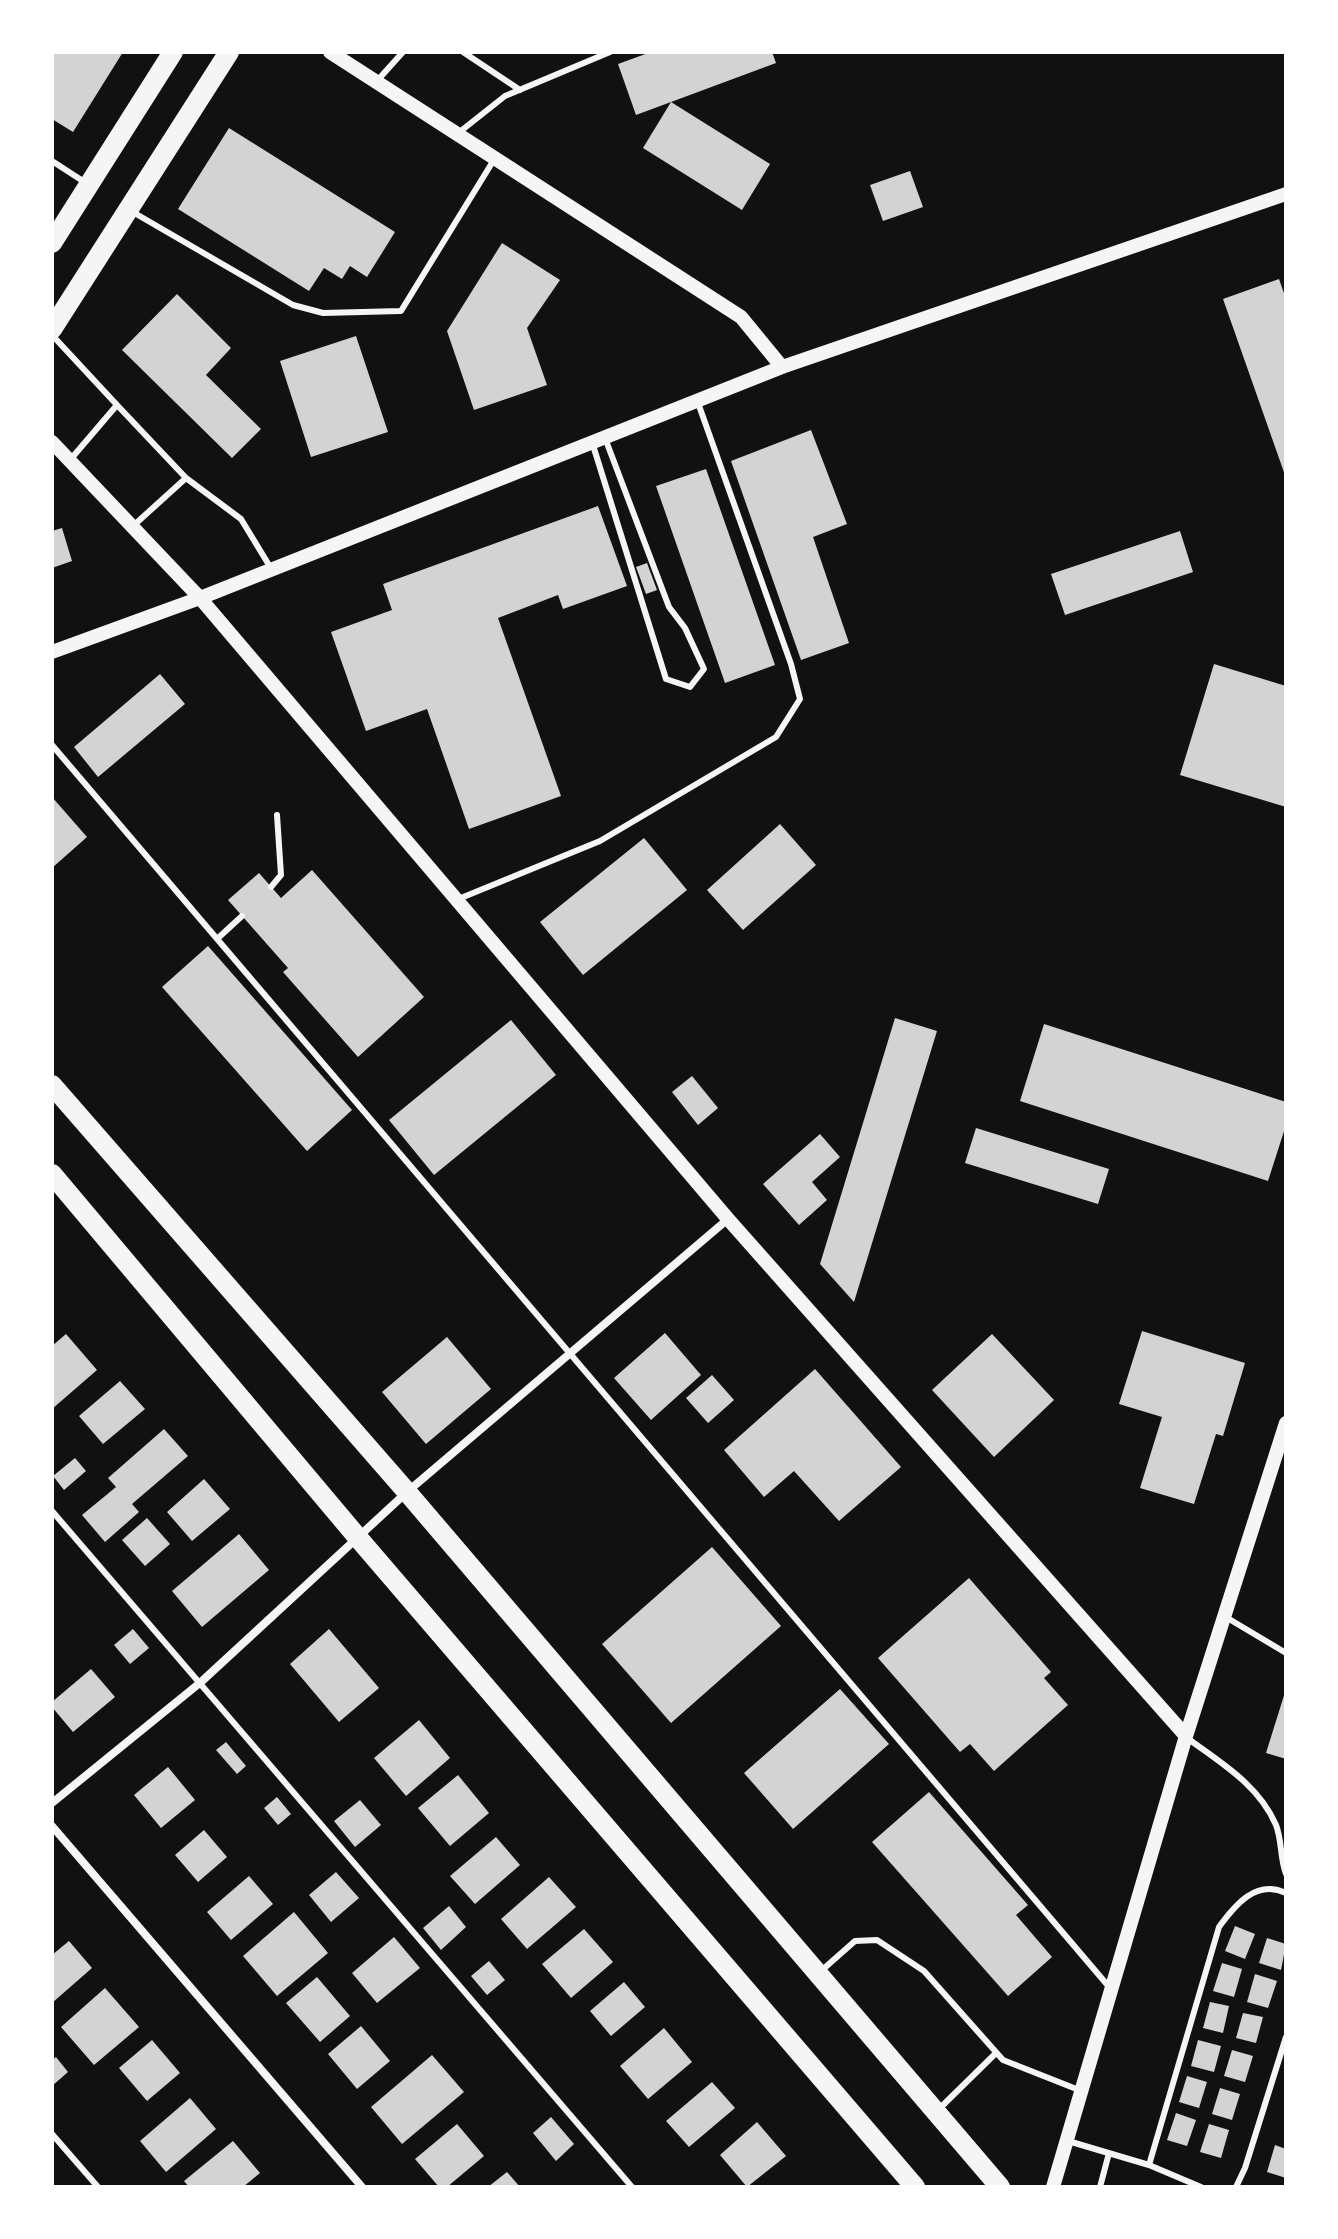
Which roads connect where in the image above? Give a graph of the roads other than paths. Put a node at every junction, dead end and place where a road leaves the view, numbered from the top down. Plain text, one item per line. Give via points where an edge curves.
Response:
1 (173, 52) edge
2 (229, 52) edge
3 (330, 52) edge
4 (403, 52) edge
5 (463, 52) edge
6 (610, 52) edge
7 (376, 82) junction
8 (520, 90) junction
9 (457, 134) junction
10 (495, 158) junction
11 (52, 161) edge
12 (89, 185) junction
13 (1286, 194) edge
14 (130, 210) junction
15 (52, 243) edge
16 (52, 329) edge
17 (52, 335) edge
18 (782, 367) junction
19 (697, 400) junction
20 (117, 405) junction
21 (598, 440) junction
22 (52, 442) edge
23 (70, 460) junction
24 (186, 478) junction
25 (133, 527) junction
26 (272, 570) junction
27 (200, 598) junction
28 (52, 652) edge
29 (52, 745) edge
30 (277, 815) dead end
31 (271, 887) dead end
32 (456, 900) junction
33 (242, 916) dead end
34 (217, 939) junction
35 (52, 1085) edge
36 (52, 1174) edge
37 (728, 1219) junction
38 (570, 1353) junction
39 (1286, 1423) edge
40 (407, 1492) junction
41 (52, 1511) edge
42 (359, 1539) junction
43 (1224, 1616) junction
44 (1286, 1653) edge
45 (201, 1682) junction
46 (1186, 1736) junction
47 (52, 1803) edge
48 (52, 1826) edge
49 (1286, 1874) edge
50 (1286, 1893) edge
51 (818, 1973) junction
52 (1111, 1989) junction
53 (1286, 2037) edge
54 (996, 2053) junction
55 (1081, 2091) junction
56 (936, 2112) junction
57 (52, 2134) edge
58 (1067, 2141) junction
59 (1109, 2153) junction
60 (1149, 2165) junction
61 (98, 2187) edge
62 (362, 2187) edge
63 (632, 2187) edge
64 (915, 2187) edge
65 (1000, 2187) edge
66 (1053, 2187) edge
67 (1100, 2187) edge
68 (1201, 2187) edge
69 (1236, 2187) edge

1 - 12 main road
2 - 14 main road
3 - 7 street
4 - 7 lane
5 - 8 lane
6 - 8 lane
7 - 9 street
8 - 9 lane
9 - 10 street
10 - 14 lane via 401,311 323,313 293,305
10 - 18 street via 741,317
11 - 12 lane
12 - 15 main road
13 - 18 street
14 - 16 main road
17 - 20 lane
18 - 19 street
19 - 21 street
19 - 32 lane via 800,699 776,737 600,841
20 - 23 lane
20 - 24 lane
21 - 21 lane via 666,679 690,687 704,669 669,607
21 - 26 street
22 - 23 street
23 - 25 street
24 - 25 lane
24 - 26 lane via 241,519
25 - 27 street
26 - 27 street
27 - 28 street
27 - 32 street
29 - 34 lane
30 - 31 lane via 281,875
32 - 37 street
33 - 34 lane
34 - 38 lane
35 - 40 main road
36 - 42 main road
37 - 38 street
37 - 46 street
38 - 40 street
38 - 52 lane
39 - 43 street
40 - 42 street
40 - 51 main road
41 - 45 lane
42 - 45 street
42 - 64 main road
43 - 44 lane
43 - 46 street
45 - 47 street
45 - 63 lane
46 - 49 lane via 1261,1798 1276,1827
46 - 52 street
48 - 62 street
50 - 60 lane via 1257,1890 1219,1927
51 - 54 lane via 855,1941 877,1940 924,1971
51 - 56 main road
52 - 55 street
53 - 69 lane
54 - 55 lane
54 - 56 lane
55 - 58 street
56 - 65 main road
57 - 61 lane
58 - 59 lane
58 - 66 street
59 - 60 lane
59 - 67 lane
60 - 68 lane

